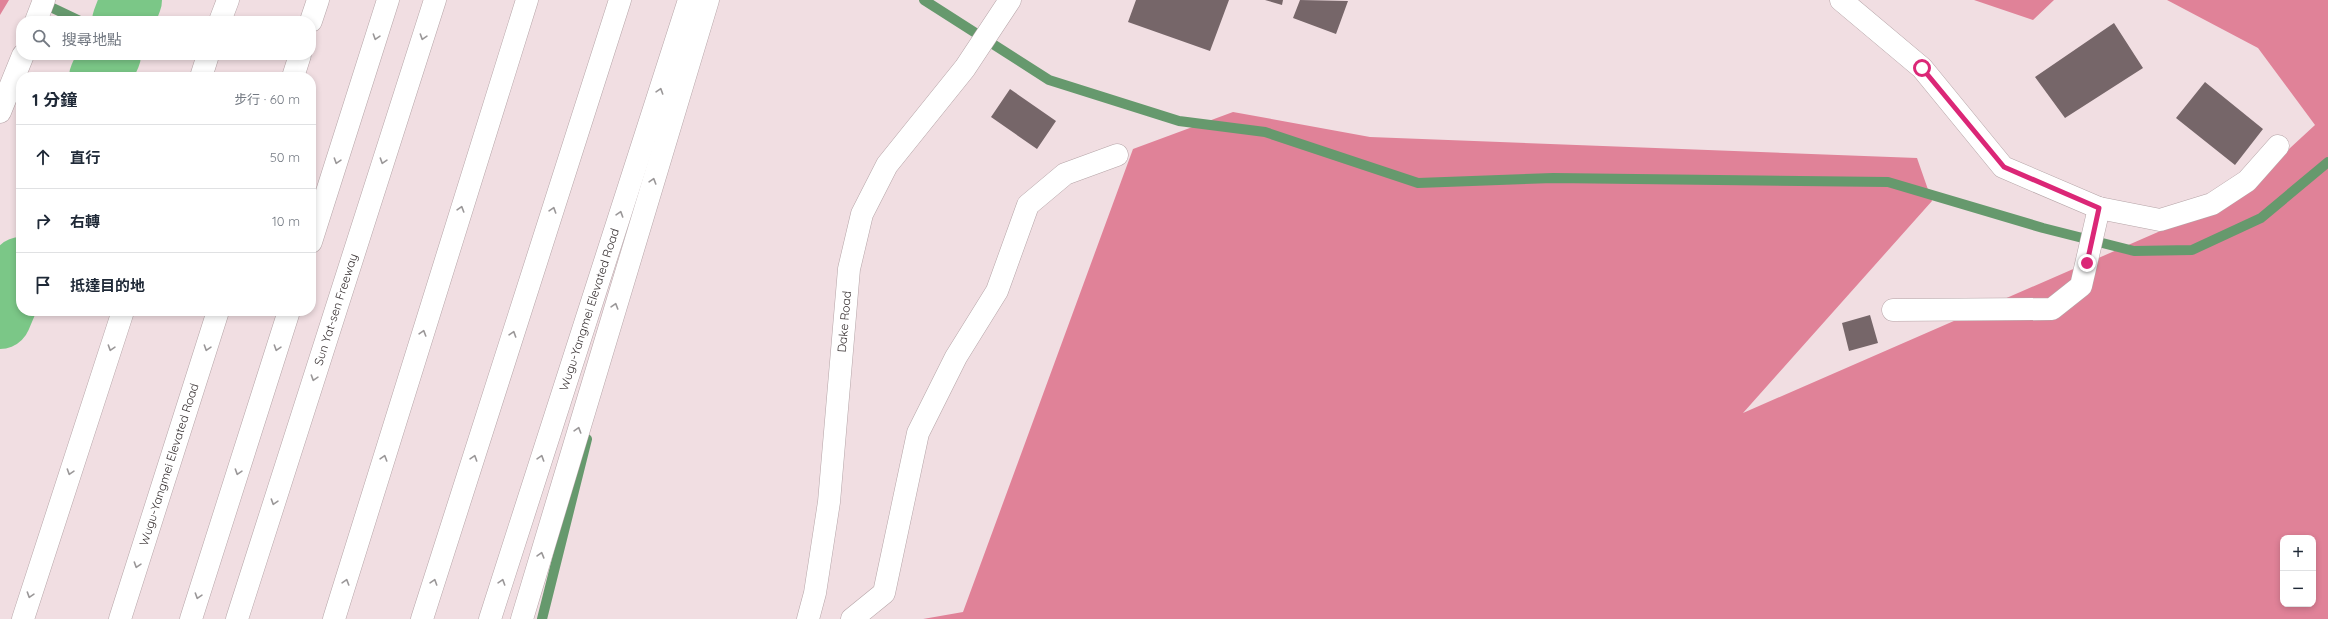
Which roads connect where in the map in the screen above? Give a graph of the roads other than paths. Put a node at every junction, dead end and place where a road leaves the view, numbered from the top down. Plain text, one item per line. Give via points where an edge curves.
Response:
1 (44, 0) edge
2 (228, 0) edge
3 (318, 0) edge
4 (388, 0) edge
5 (435, 0) edge
6 (527, 0) edge
7 (620, 0) edge
8 (689, 0) edge
9 (708, 0) edge
10 (1841, 0) edge
11 (1006, 6) edge
12 (38, 16) edge
13 (222, 16) edge
14 (313, 16) edge
15 (20, 60) edge
16 (206, 60) edge
17 (298, 60) edge
18 (203, 72) edge
19 (295, 72) edge
20 (0, 112) edge
21 (2278, 146) dead end
22 (1117, 155) dead end
23 (2098, 213) junction
24 (316, 226) edge
25 (1893, 310) dead end
26 (121, 316) edge
27 (216, 316) edge
28 (287, 316) edge
29 (22, 619) edge
30 (120, 619) edge
31 (191, 619) edge
32 (236, 619) edge
33 (334, 619) edge
34 (422, 619) edge
35 (490, 619) edge
36 (522, 619) edge
37 (808, 619) edge
38 (852, 619) edge

1 - 12 main road
2 - 13 main road
3 - 14 main road
4 -> 24 main road
5 -> 32 main road, Sun Yat-sen Freeway
33 -> 6 main road
34 -> 7 main road
35 -> 8 main road, Wugu-Yangmei Elevated Road
36 -> 9 main road
10 - 23 main road via 1922,68 2004,167
11 - 37 main road, Dake Road via 971,58 887,165 862,214 849,270 829,502 815,593
15 - 20 main road
16 - 18 main road
17 - 19 main road
21 - 23 main road via 2247,181 2212,204 2160,220
22 - 38 main road via 1065,174 1028,205 997,291 956,357 918,433 884,593
23 - 25 main road via 2081,286 2052,309
26 -> 29 main road
27 -> 30 main road, Wugu-Yangmei Elevated Road
28 -> 31 main road

